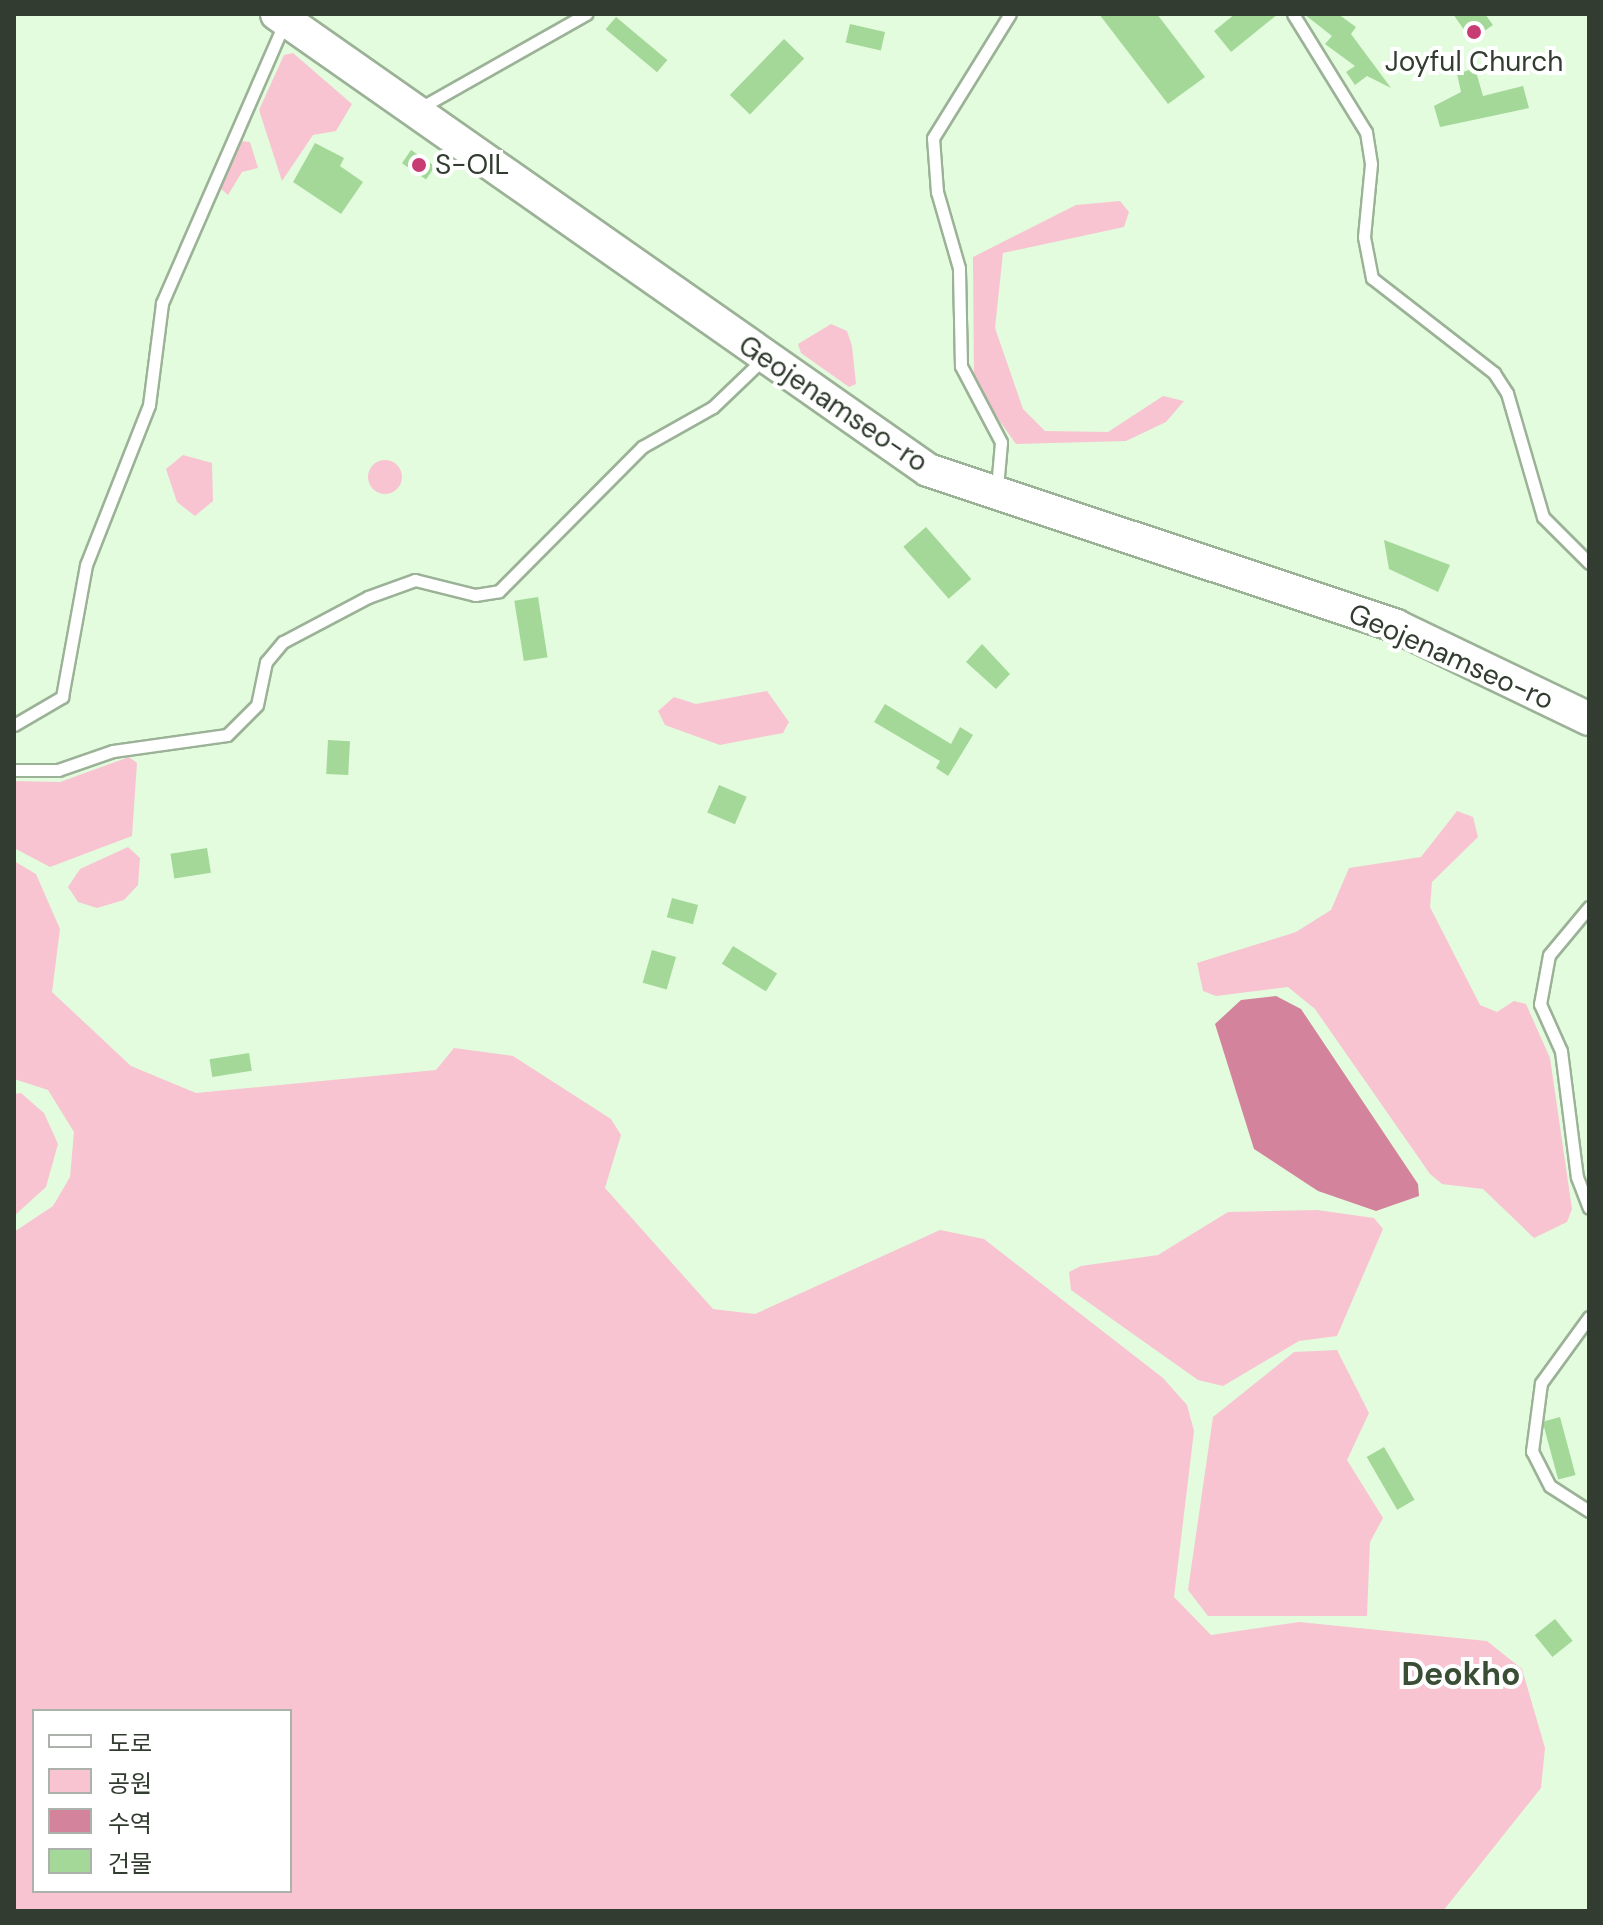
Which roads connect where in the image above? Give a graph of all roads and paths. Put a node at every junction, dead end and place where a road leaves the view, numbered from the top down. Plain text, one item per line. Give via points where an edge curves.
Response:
1 (586, 14) edge
2 (1010, 14) edge
3 (1293, 14) edge
4 (284, 16) edge
5 (413, 112) junction
6 (763, 359) junction
7 (996, 496) junction
8 (1589, 563) edge
9 (1589, 719) edge
10 (14, 725) edge
11 (14, 770) edge
12 (1589, 907) edge
13 (1589, 1208) edge
14 (1589, 1317) edge
15 (1589, 1511) edge

1 - 5 lane
2 - 7 lane via 933,138 937,192 959,268 961,366 1001,442
3 - 8 lane via 1366,132 1371,191 1364,237 1372,278 1494,373 1507,393 1543,517
4 - 5 main road, Geojenamseo-ro
4 - 10 lane via 162,303 149,405 86,565 62,697
5 - 6 main road, Geojenamseo-ro
6 - 7 main road, Geojenamseo-ro via 928,470
6 - 11 lane via 713,407 642,447 499,591 475,595 415,580 368,597 283,642 266,662 257,705 227,735 113,751 58,770
7 - 9 main road, Geojenamseo-ro via 1396,626
12 - 13 lane via 1549,955 1540,1004 1561,1051 1577,1177
14 - 15 lane via 1541,1383 1532,1451 1550,1486

